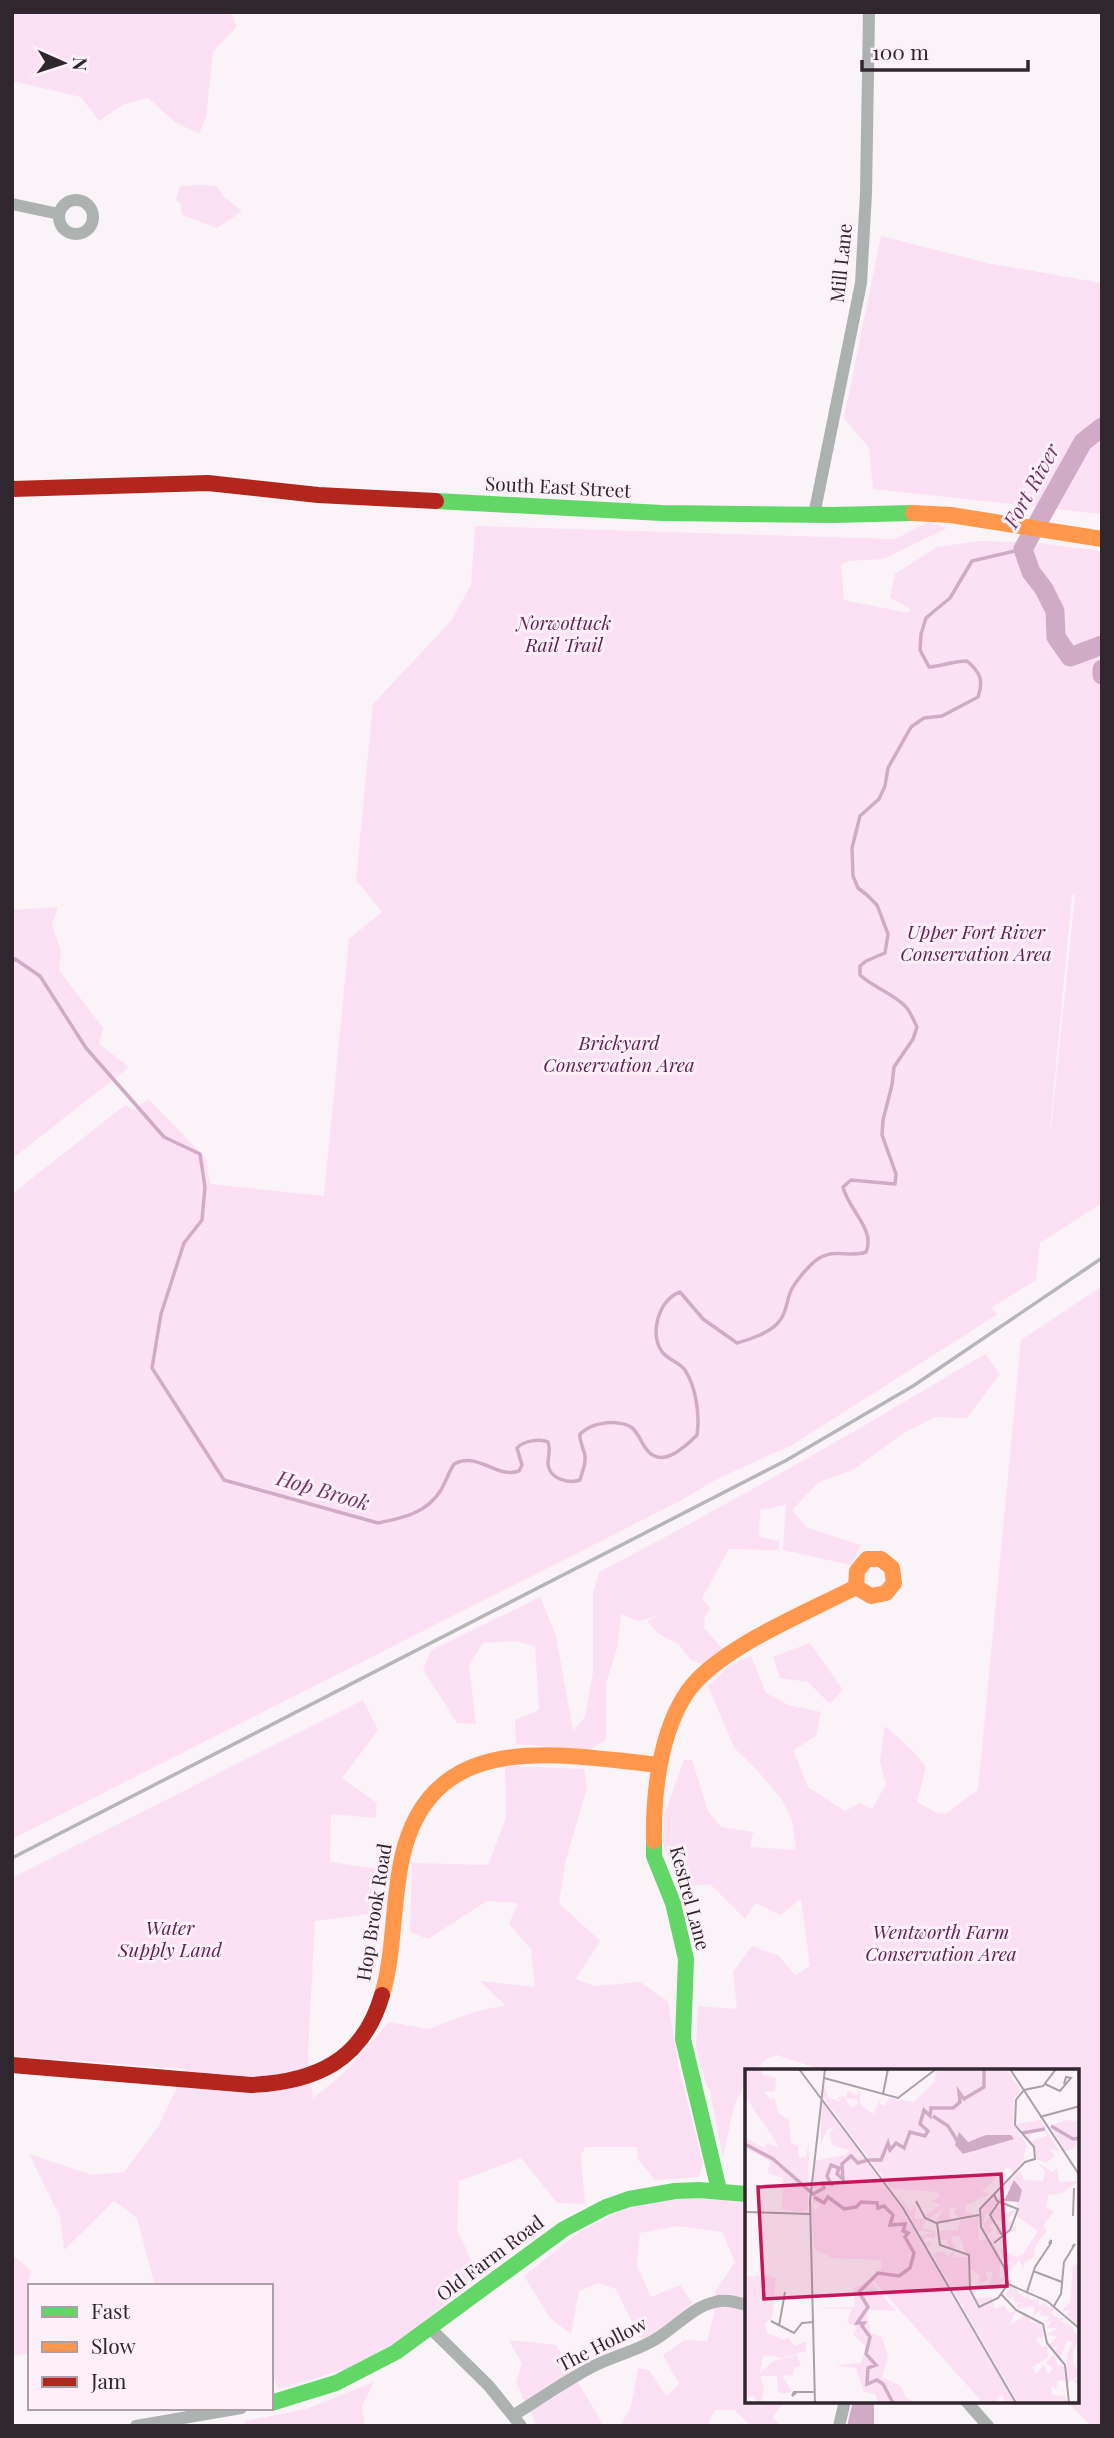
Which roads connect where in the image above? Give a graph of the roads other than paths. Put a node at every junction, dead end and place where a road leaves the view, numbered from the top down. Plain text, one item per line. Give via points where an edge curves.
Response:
1 (869, 12) edge
2 (12, 204) edge
3 (59, 214) dead end
4 (12, 489) edge
5 (814, 515) junction
6 (1102, 539) edge
7 (856, 1587) dead end
8 (660, 1765) junction
9 (12, 2065) edge
10 (719, 2190) junction
11 (745, 2194) edge
12 (745, 2304) edge
13 (430, 2328) junction
14 (273, 2402) edge
15 (840, 2403) edge
16 (968, 2403) edge
17 (229, 2410) edge
18 (518, 2420) edge
19 (136, 2426) edge
20 (839, 2426) edge
21 (988, 2426) edge

1 - 5 street, Mill Lane via 861,283
2 - 3 street
4 - 5 street, South East Street via 208,482 318,495 493,505
5 - 6 street, South East Street via 951,515
7 - 8 street, Kestrel Lane via 737,1648 712,1666 688,1691 670,1728
8 - 9 street, Hop Brook Road via 542,1755 506,1757 463,1771 438,1788 416,1815 402,1850 387,1977 376,2013 356,2046 324,2071 267,2086
8 - 10 street, Kestrel Lane via 653,1807 654,1856 682,1938 686,1959 683,2039
10 - 11 street, Old Farm Road
10 - 13 street, Old Farm Road via 649,2195 576,2221
12 - 18 street, The Hollow via 707,2304 641,2347 593,2366
13 - 14 street, Old Farm Road via 340,2381
13 - 18 street
15 - 20 street
16 - 21 street
17 - 19 street

